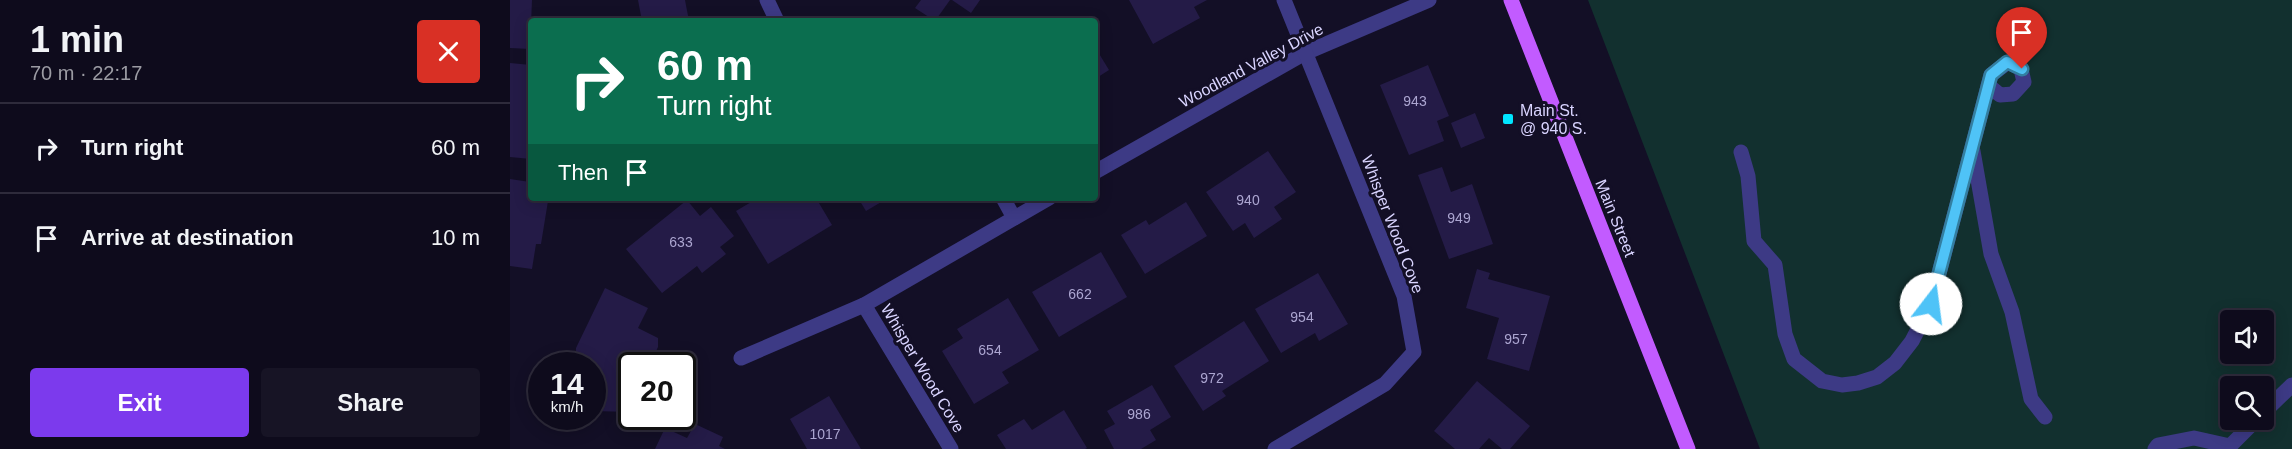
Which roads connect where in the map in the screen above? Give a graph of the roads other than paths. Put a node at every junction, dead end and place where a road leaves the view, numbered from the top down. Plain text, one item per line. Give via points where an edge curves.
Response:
1 (767, 0) edge
2 (1284, 0) edge
3 (1429, 0) edge
4 (1511, 0) edge
5 (776, 18) edge
6 (1305, 54) junction
7 (1988, 85) dead end
8 (1972, 148) junction
9 (1741, 152) dead end
10 (1098, 170) edge
11 (1005, 201) edge
12 (1044, 201) edge
13 (1014, 218) junction
14 (864, 305) junction
15 (741, 358) dead end
16 (2292, 385) edge
17 (2274, 402) edge
18 (2045, 417) dead end
19 (2246, 430) edge
20 (2194, 438) junction
21 (951, 449) edge
22 (1275, 449) edge
23 (1688, 449) edge
24 (2155, 449) edge
25 (2177, 449) edge

1 - 5 street
2 - 6 street
3 - 6 street, Woodland Valley Drive
4 - 23 main road, Main Street
6 - 10 street, Woodland Valley Drive
6 - 22 street, Whisper Wood Cove via 1404,296 1414,352 1385,384
7 - 8 street
8 - 9 street via 1931,304 1912,341 1895,363 1877,377 1842,385 1822,381 1794,359 1785,334 1775,265 1755,241 1748,176
8 - 18 street via 1991,254 2012,312 2031,399
11 - 13 street
12 - 13 street
13 - 14 street
14 - 15 street
14 - 21 street, Whisper Wood Cove
16 - 17 street
19 - 20 street via 2230,446
20 - 24 street via 2158,445
20 - 25 street

